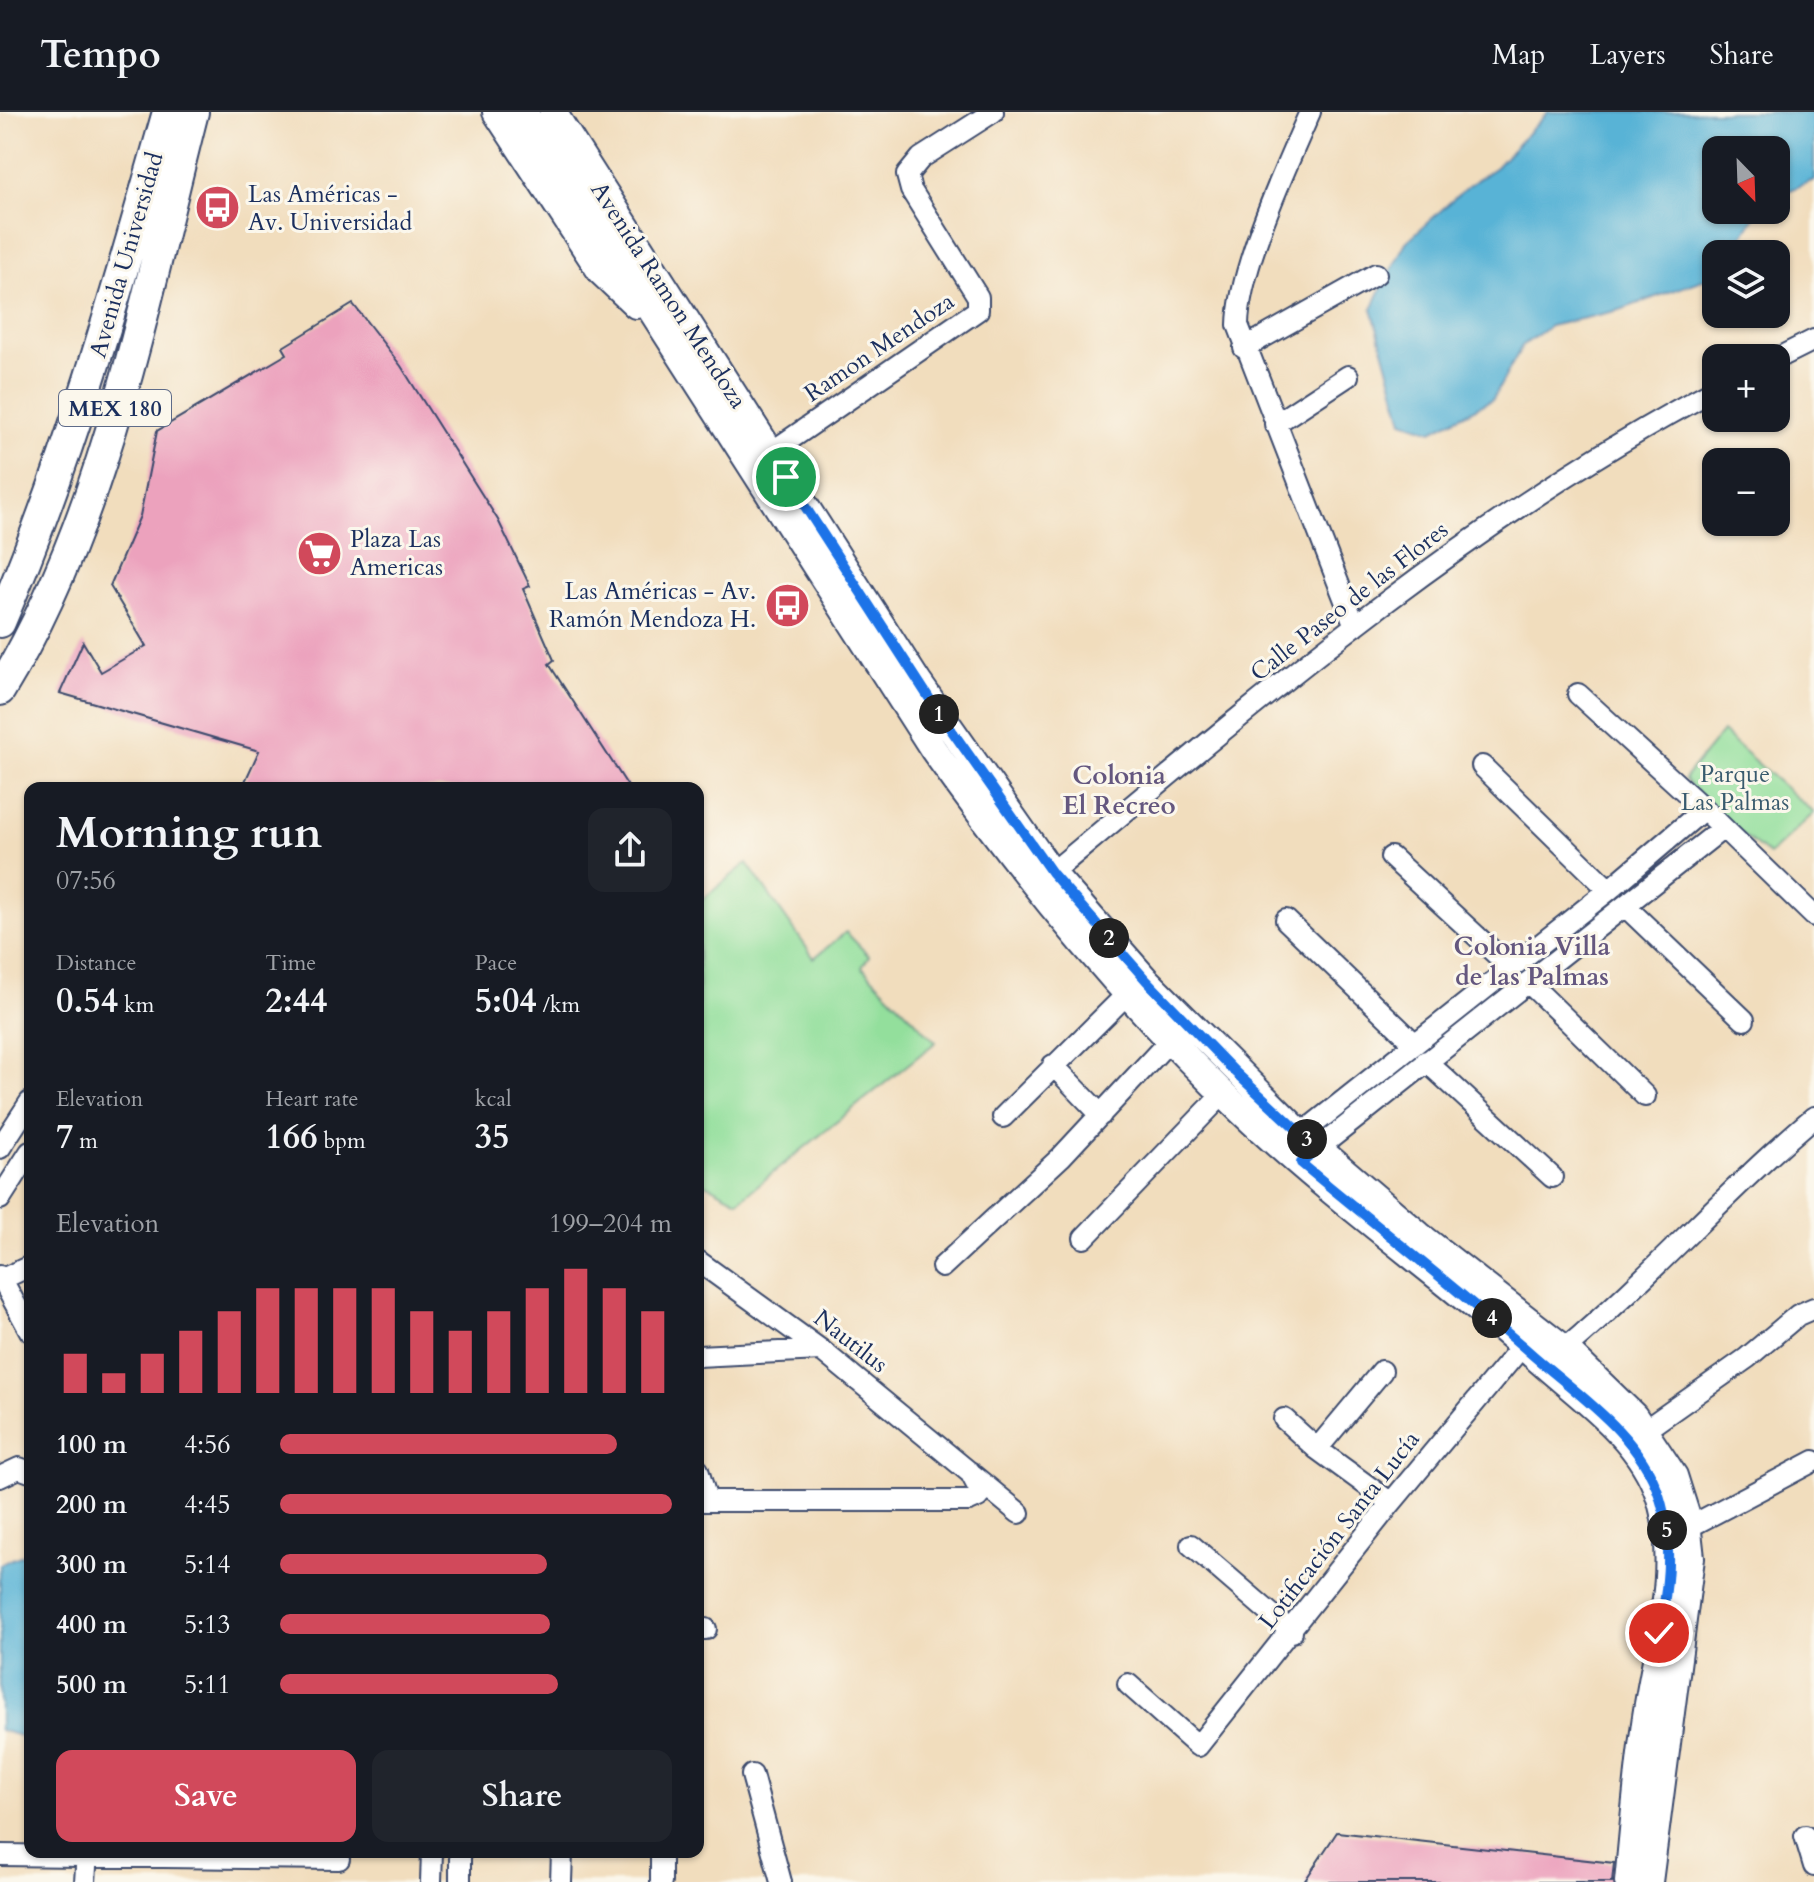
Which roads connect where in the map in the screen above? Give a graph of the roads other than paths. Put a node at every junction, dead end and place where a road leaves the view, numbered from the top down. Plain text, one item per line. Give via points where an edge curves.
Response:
1 (168, 112) edge
2 (193, 112) edge
3 (496, 112) edge
4 (524, 112) edge
5 (553, 112) edge
6 (993, 112) edge
7 (1310, 112) edge
8 (1376, 274) dead end
9 (662, 329) junction
10 (1814, 340) edge
11 (1244, 348) junction
12 (1790, 352) edge
13 (1348, 376) dead end
14 (1702, 397) edge
15 (1275, 424) junction
16 (760, 460) junction
17 (0, 622) edge
18 (1355, 626) junction
19 (0, 690) edge
20 (1578, 694) dead end
21 (1482, 766) dead end
22 (1704, 809) junction
23 (1722, 829) junction
24 (1391, 857) dead end
25 (1044, 880) junction
26 (1609, 890) junction
27 (1625, 906) junction
28 (1814, 916) edge
29 (1286, 920) dead end
30 (1554, 934) junction
31 (1568, 951) junction
32 (1519, 962) junction
33 (1534, 977) junction
34 (1126, 995) junction
35 (1464, 1005) junction
36 (1744, 1020) dead end
37 (1477, 1021) junction
38 (1447, 1032) junction
39 (1169, 1041) junction
40 (1420, 1052) junction
41 (1053, 1065) junction
42 (1223, 1094) junction
43 (1645, 1096) dead end
44 (24, 1111) edge
45 (1101, 1115) junction
46 (1003, 1117) dead end
47 (1814, 1117) edge
48 (0, 1148) edge
49 (1301, 1148) junction
50 (24, 1161) edge
51 (1552, 1177) dead end
52 (0, 1199) edge
53 (1084, 1238) dead end
54 (704, 1265) edge
55 (942, 1267) dead end
56 (24, 1268) edge
57 (1, 1278) edge
58 (1814, 1308) edge
59 (24, 1320) edge
60 (1522, 1346) junction
61 (1565, 1349) junction
62 (821, 1350) junction
63 (704, 1356) edge
64 (1382, 1371) dead end
65 (1284, 1419) dead end
66 (1645, 1430) junction
67 (1317, 1449) junction
68 (1814, 1461) edge
69 (967, 1469) junction
70 (704, 1500) edge
71 (1391, 1503) junction
72 (1019, 1513) dead end
73 (1689, 1527) junction
74 (1191, 1545) dead end
75 (1292, 1632) junction
76 (1128, 1684) dead end
77 (752, 1775) dead end
78 (1805, 1836) dead end
79 (0, 1855) edge
80 (24, 1855) edge
81 (87, 1858) edge
82 (289, 1858) edge
83 (432, 1858) edge
84 (460, 1858) edge
85 (562, 1858) edge
86 (661, 1858) edge
87 (339, 1859) dead end
88 (1814, 1866) edge
89 (85, 1882) edge
90 (431, 1882) edge
91 (460, 1882) edge
92 (561, 1882) edge
93 (661, 1882) edge
94 (781, 1882) edge
95 (1628, 1882) edge
96 (1649, 1882) edge

1 - 17 highway, Avenida Universidad / MEX 180 via 79,409
2 - 19 highway, Avenida Universidad / MEX 180 via 89,494 61,570
3 - 9 main road via 601,272
4 - 9 main road
5 - 16 main road, Avenida Ramon Mendoza
6 - 16 street, Ramon Mendoza via 921,158 907,175 911,190 978,297 978,310
7 - 11 street via 1244,282 1238,325
8 - 11 street
9 - 16 main road
10 - 12 street
11 - 15 street
13 - 15 street
14 - 18 street, Calle Paseo de las Flores via 1572,470
15 - 18 street
16 - 25 main road via 933,749
16 - 25 main road, Avenida Ramon Mendoza via 786,477
18 - 25 street, Calle Paseo de las Flores
20 - 22 street
21 - 26 street
22 - 23 street
22 - 26 street
23 - 27 street
23 - 28 street
24 - 32 street
25 - 34 main road
25 - 49 main road via 1146,980
26 - 30 street
27 - 31 street
27 - 36 street
29 - 40 street
30 - 31 street via 1556,947
30 - 32 street
31 - 33 street
32 - 33 street via 1540,957
32 - 35 street
33 - 37 street
33 - 43 street
34 - 39 main road
34 - 41 street
35 - 37 street via 1463,1019
35 - 38 street
37 - 38 street
38 - 40 street
39 - 42 main road
39 - 45 street
40 - 49 street
40 - 51 street
41 - 45 street
41 - 46 street
42 - 49 main road
42 - 53 street
44 - 48 street
45 - 55 street
47 - 61 street
49 - 60 main road
49 - 61 main road
50 - 52 street
54 - 62 street, Nautilus
56 - 57 street
57 - 59 street
58 - 66 street
60 - 71 street, Lotificación Santa Lucía
60 - 95 main road via 1630,1443 1654,1483 1666,1522 1668,1573
61 - 66 main road
62 - 63 street
62 - 69 street, Nautilus
64 - 67 street
65 - 67 street
66 - 73 main road via 1674,1476
67 - 71 street
68 - 73 street
69 - 70 street via 980,1491 969,1501
69 - 72 street, Nautilus
71 - 75 street, Lotificación Santa Lucía
73 - 96 main road via 1689,1575
74 - 75 street
75 - 76 street, Lotificación Santa Lucía via 1198,1746
77 - 94 street
78 - 88 street
79 - 80 street
81 - 89 street
82 - 87 street
83 - 90 street
84 - 91 street
85 - 92 street
86 - 93 street

